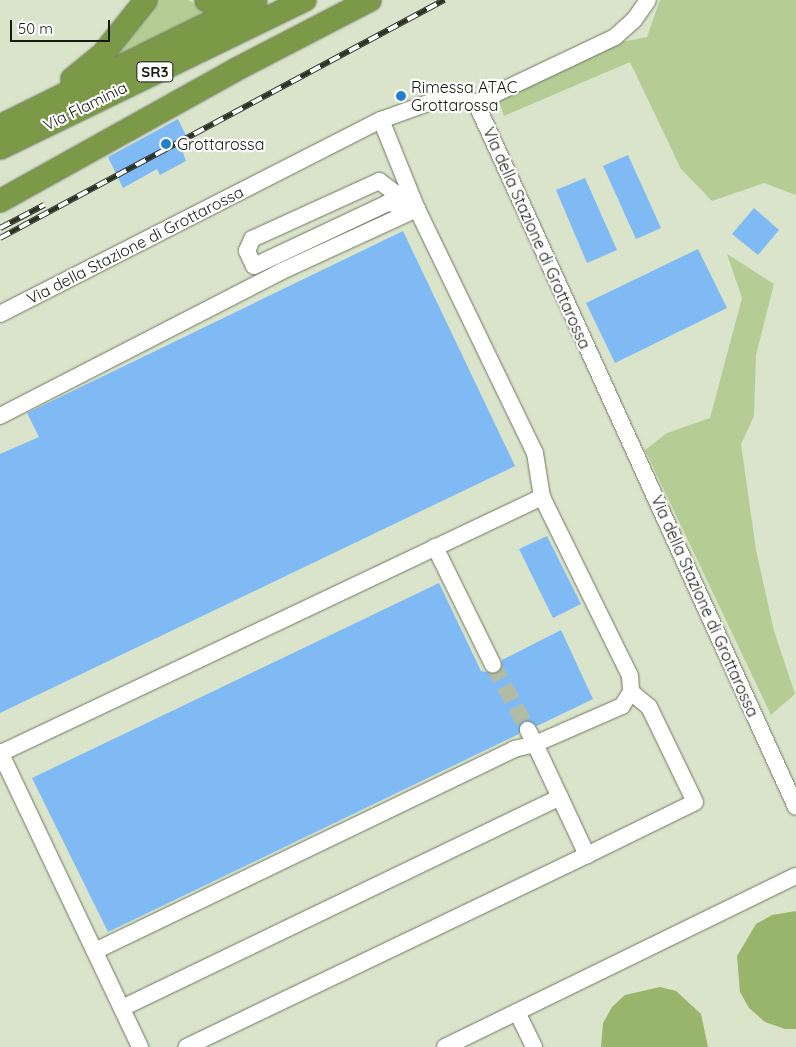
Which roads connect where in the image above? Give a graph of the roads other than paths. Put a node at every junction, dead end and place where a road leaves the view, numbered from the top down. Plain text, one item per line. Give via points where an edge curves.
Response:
1 (146, 0) edge
2 (206, 0) edge
3 (242, 0) edge
4 (256, 0) edge
5 (306, 0) edge
6 (370, 0) edge
7 (645, 5) edge
8 (476, 103) junction
9 (381, 120) junction
10 (3, 138) edge
11 (3, 198) edge
12 (416, 209) junction
13 (0, 314) edge
14 (0, 416) edge
15 (542, 497) junction
16 (435, 547) junction
17 (493, 665) tunnel mouth
18 (631, 692) junction
19 (532, 737) junction
20 (0, 752) edge
21 (560, 797) junction
22 (794, 802) edge
23 (587, 855) junction
24 (796, 876) edge
25 (95, 952) junction
26 (122, 1008) junction
27 (517, 1012) junction
28 (140, 1047) edge
29 (187, 1047) edge
30 (445, 1047) edge
31 (534, 1047) edge

1 - 10 highway via 95,62
2 - 3 highway via 220,4
4 - 10 highway, Via Flaminia / SR3
5 - 10 highway, Via Flaminia / SR3
6 - 11 highway
7 - 8 street via 608,40
8 - 9 street, Via della Stazione di Grottarossa via 450,95
8 - 22 street, Via della Stazione di Grottarossa
9 - 12 street
9 - 13 street, Via della Stazione di Grottarossa
12 - 12 street via 388,203 254,266 247,251 252,239 372,182 379,181
12 - 14 street via 282,272
12 - 15 street via 535,452
15 - 16 street
15 - 18 street via 630,676
16 - 17 street
16 - 20 street
18 - 19 street via 622,706
18 - 23 street via 648,707 695,802
19 - 21 street
19 - 25 street via 514,749
20 - 25 street
21 - 23 street
21 - 26 street
23 - 29 street
24 - 27 street
25 - 26 street
26 - 28 street
27 - 30 street
27 - 31 street

